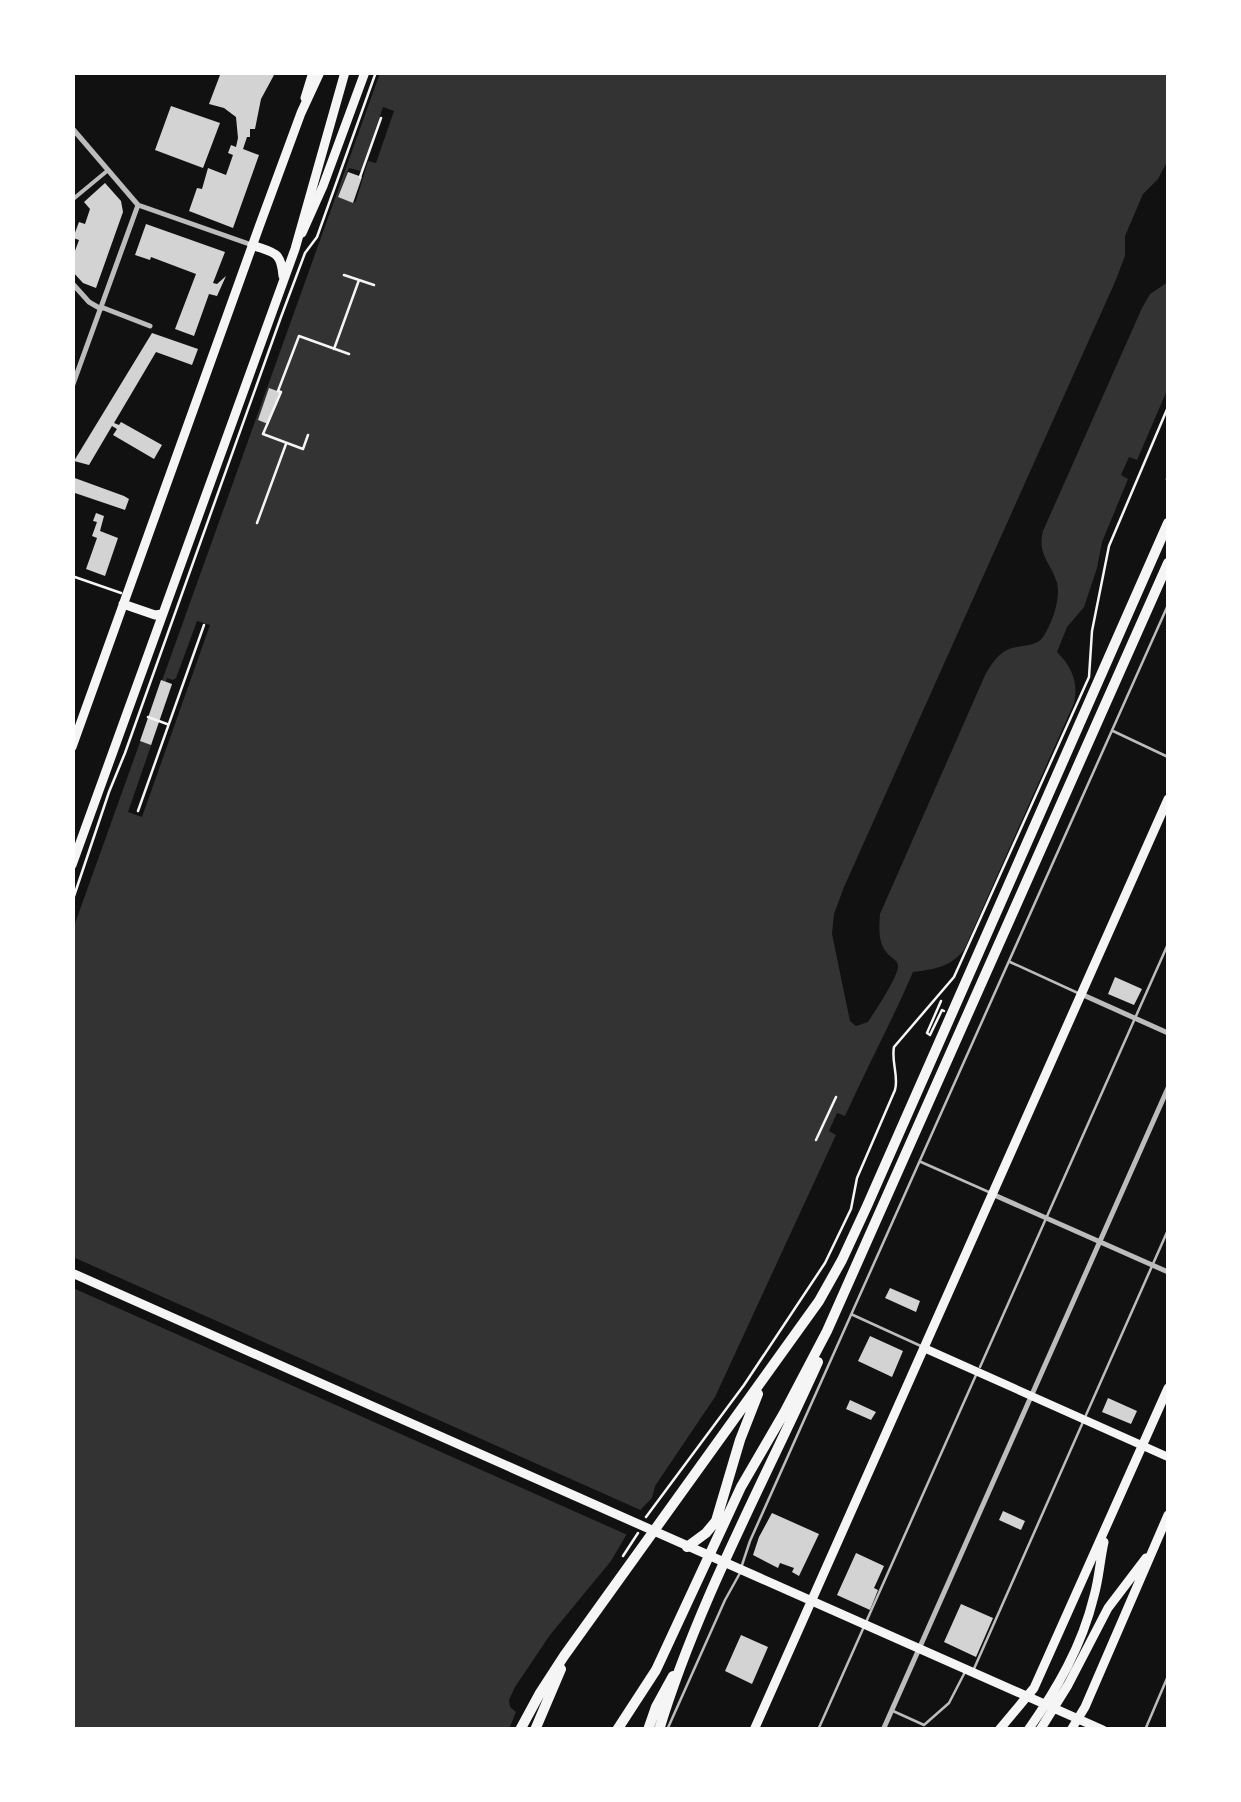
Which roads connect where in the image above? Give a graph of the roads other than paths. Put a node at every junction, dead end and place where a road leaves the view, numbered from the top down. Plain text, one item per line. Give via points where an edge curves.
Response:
1 (316, 72) edge
2 (345, 72) edge
3 (365, 72) edge
4 (72, 128) edge
5 (108, 170) junction
6 (72, 200) edge
7 (138, 204) junction
8 (252, 245) junction
9 (295, 249) junction
10 (284, 278) junction
11 (72, 284) edge
12 (101, 308) junction
13 (150, 326) dead end
14 (72, 387) edge
15 (1168, 523) edge
16 (1168, 563) edge
17 (124, 604) junction
18 (1168, 605) edge
19 (162, 614) junction
20 (1112, 731) junction
21 (72, 747) edge
22 (1168, 756) edge
23 (1168, 799) edge
24 (72, 865) edge
25 (1168, 944) edge
26 (1009, 962) junction
27 (1081, 994) junction
28 (1135, 1018) junction
29 (1168, 1034) edge
30 (1168, 1088) edge
31 (920, 1161) junction
32 (992, 1194) junction
33 (1046, 1218) junction
34 (1168, 1230) edge
35 (1099, 1241) junction
36 (1153, 1265) junction
37 (1168, 1272) edge
38 (72, 1273) edge
39 (852, 1315) junction
40 (832, 1318) junction
41 (924, 1348) junction
42 (978, 1372) junction
43 (764, 1379) junction
44 (1168, 1388) edge
45 (1032, 1396) junction
46 (1084, 1420) junction
47 (1143, 1446) junction
48 (1168, 1457) edge
49 (1168, 1516) edge
50 (1110, 1520) junction
51 (1159, 1536) junction
52 (687, 1546) junction
53 (737, 1569) junction
54 (811, 1601) junction
55 (866, 1625) junction
56 (572, 1646) junction
57 (918, 1648) junction
58 (684, 1658) junction
59 (969, 1671) junction
60 (1168, 1676) edge
61 (1028, 1697) junction
62 (892, 1710) junction
63 (1078, 1720) junction
64 (520, 1730) edge
65 (535, 1730) edge
66 (617, 1730) edge
67 (648, 1730) edge
68 (659, 1730) edge
69 (666, 1730) edge
70 (754, 1730) edge
71 (818, 1730) edge
72 (883, 1730) edge
73 (999, 1730) edge
74 (1028, 1730) edge
75 (1040, 1730) edge
76 (1072, 1730) edge
77 (1102, 1730) edge
78 (1145, 1730) edge

1 - 8 main road
2 - 9 main road
3 - 9 main road
4 - 5 street
5 - 6 street
5 - 7 street
7 - 8 street
7 - 12 street
8 - 10 main road via 279,257
8 - 17 main road
9 - 10 main road
10 - 19 main road
11 - 12 street
12 - 13 street
12 - 14 street
15 - 43 highway via 848,1246
16 - 40 highway
17 - 19 main road
17 - 21 main road
18 - 20 lane
19 - 24 main road
20 - 22 lane
20 - 26 lane
23 - 27 main road
25 - 28 lane
26 - 27 lane
26 - 31 lane
27 - 28 street
27 - 32 main road
28 - 29 street
28 - 33 lane
30 - 35 street
31 - 32 lane
31 - 39 lane
32 - 33 street
32 - 41 main road
33 - 35 street
33 - 42 lane
34 - 36 lane
35 - 36 street
35 - 45 street
36 - 37 street
36 - 46 lane
38 - 52 main road
39 - 41 lane
39 - 53 lane
40 - 58 highway
40 - 66 highway via 740,1487 656,1670
41 - 42 main road
41 - 54 main road
42 - 45 main road
42 - 55 lane
43 - 52 highway via 714,1524
43 - 56 highway
44 - 47 main road
45 - 46 main road
45 - 57 street
46 - 47 main road
46 - 59 lane
47 - 48 main road
47 - 50 main road
49 - 51 main road
50 - 61 main road
50 - 74 main road via 1079,1642
51 - 63 main road
51 - 75 main road via 1108,1608
52 - 53 main road
53 - 54 main road
53 - 69 lane
54 - 55 main road
54 - 70 main road
55 - 57 main road
55 - 71 lane
56 - 64 highway
56 - 65 highway
57 - 59 main road
57 - 62 street
58 - 67 highway
58 - 68 highway
59 - 61 main road
59 - 62 lane via 949,1703 924,1725
60 - 78 lane
61 - 63 main road
61 - 73 main road
62 - 72 street
63 - 76 main road
63 - 77 main road

